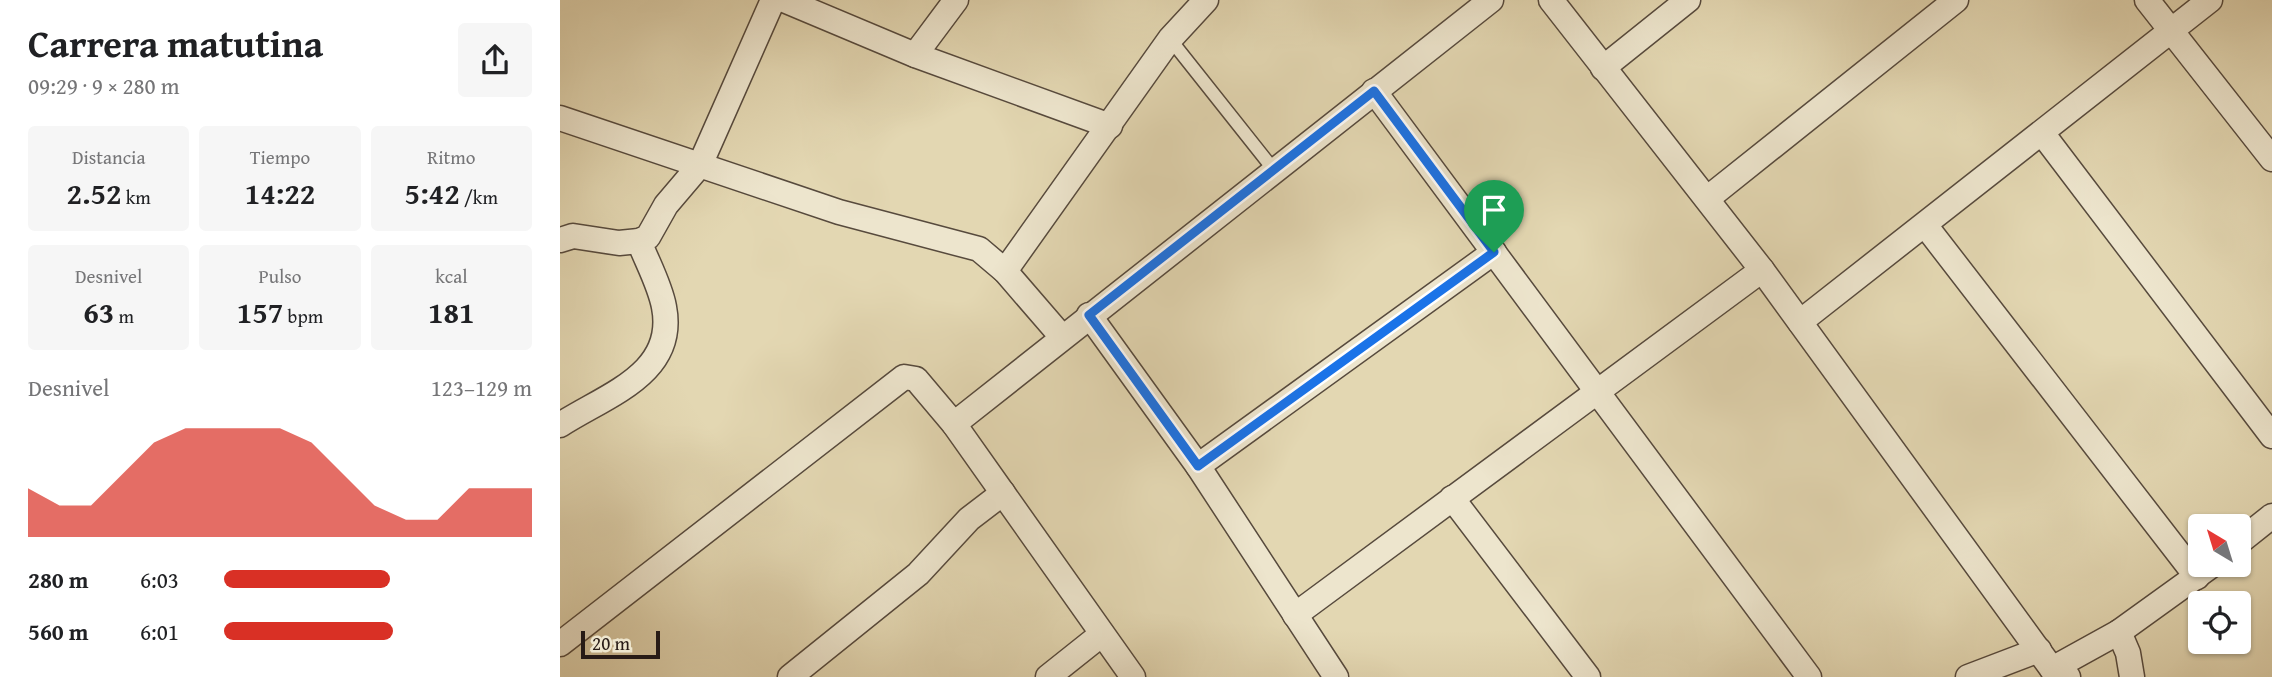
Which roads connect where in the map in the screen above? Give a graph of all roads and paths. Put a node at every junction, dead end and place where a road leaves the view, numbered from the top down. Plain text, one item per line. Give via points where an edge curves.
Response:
1 (773, 0) edge
2 (784, 0) edge
3 (956, 0) edge
4 (1206, 0) edge
5 (1491, 0) edge
6 (1551, 0) edge
7 (1688, 0) edge
8 (1956, 0) edge
9 (2147, 0) edge
10 (2210, 0) edge
11 (2172, 31) junction
12 (1170, 38) junction
13 (915, 55) junction
14 (1603, 68) junction
15 (1374, 91) junction
16 (560, 118) edge
17 (1110, 126) junction
18 (2042, 133) junction
19 (2272, 159) edge
20 (700, 165) junction
21 (1274, 170) junction
22 (1707, 198) junction
23 (1925, 225) junction
24 (560, 240) edge
25 (639, 242) junction
26 (1494, 252) junction
27 (1762, 270) junction
28 (1004, 271) junction
29 (1089, 315) junction
30 (1800, 323) junction
31 (1062, 337) junction
32 (1599, 392) junction
33 (954, 424) junction
34 (560, 425) edge
35 (2272, 436) edge
36 (1198, 466) junction
37 (1003, 493) junction
38 (1452, 498) junction
39 (2272, 516) edge
40 (2251, 533) edge
41 (2188, 551) edge
42 (2194, 578) edge
43 (1295, 615) junction
44 (2119, 632) junction
45 (1102, 634) junction
46 (560, 644) edge
47 (2053, 665) edge
48 (790, 677) edge
49 (1048, 677) edge
50 (1133, 677) edge
51 (1336, 677) edge
52 (1588, 677) edge
53 (1809, 677) edge
54 (1968, 677) edge
55 (2132, 677) edge

1 - 20 street
2 - 13 street
3 - 13 street
4 - 12 street
5 - 15 street
6 - 14 street
7 - 14 street
8 - 22 street
9 - 11 street
10 - 11 street
11 - 18 street
11 - 19 street
12 - 17 street
12 - 21 lane
13 - 17 street
14 - 22 street
15 - 21 street
15 - 26 street
16 - 20 street
17 - 28 street
18 - 23 street
18 - 35 street
20 - 25 street via 666,205 649,237
20 - 28 street via 839,212 979,249
21 - 29 street
22 - 27 street
23 - 30 street
23 - 41 street
24 - 25 street via 573,236
25 - 34 street via 664,307 664,346 641,374
26 - 32 street
26 - 36 street
27 - 30 street
27 - 32 street
28 - 31 street
29 - 31 street
29 - 36 street
30 - 47 street
31 - 33 street
32 - 38 street
32 - 53 street
33 - 37 street
33 - 46 street via 916,379 904,377
36 - 43 street
37 - 45 street
37 - 48 street via 969,519 918,574
38 - 43 street
38 - 52 street
39 - 40 street
42 - 44 street
43 - 51 street
44 - 47 street
44 - 55 street
45 - 49 street
45 - 50 street
47 - 54 street

